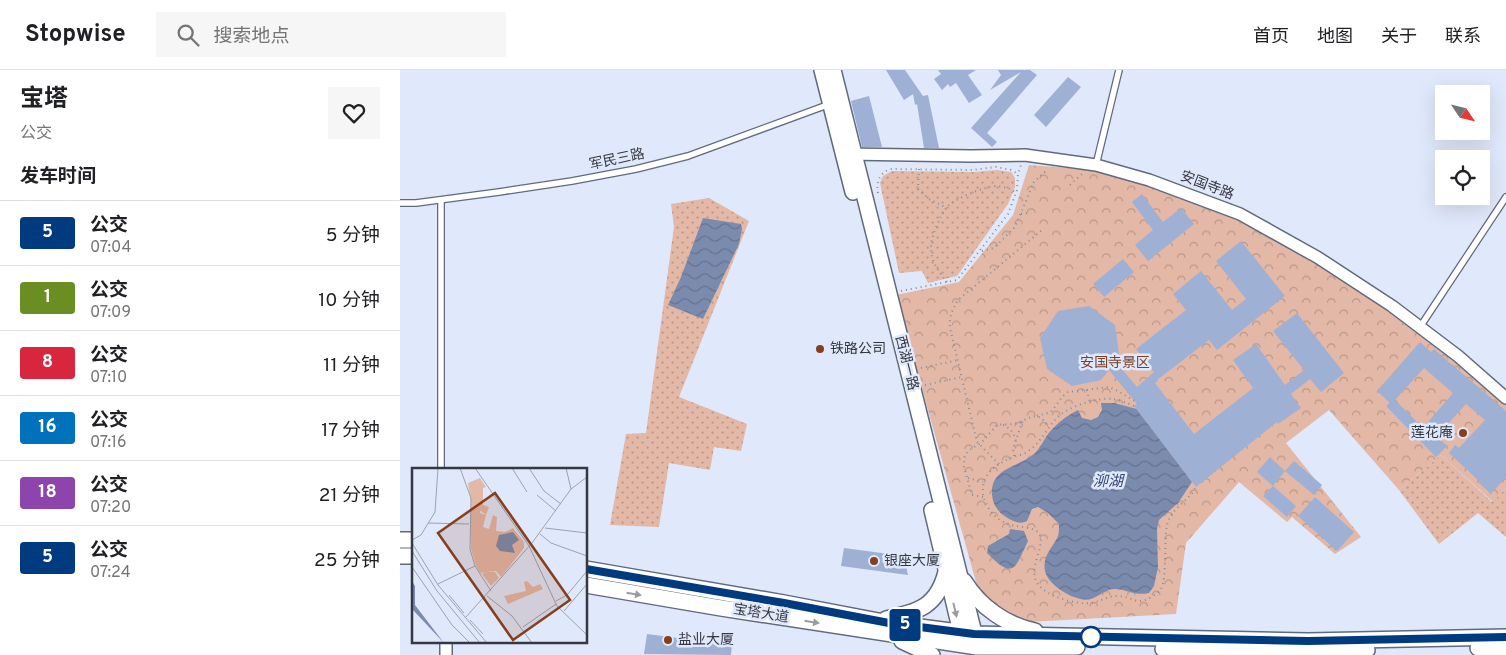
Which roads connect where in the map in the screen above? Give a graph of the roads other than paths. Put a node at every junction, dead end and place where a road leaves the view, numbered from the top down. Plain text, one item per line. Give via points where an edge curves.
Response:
1 (822, 70) edge
2 (833, 70) edge
3 (1120, 70) edge
4 (830, 104) junction
5 (848, 154) junction
6 (1095, 165) junction
7 (1506, 197) edge
8 (441, 200) junction
9 (400, 203) edge
10 (1420, 327) junction
11 (1506, 398) edge
12 (441, 468) edge
13 (588, 569) edge
14 (952, 571) junction
15 (588, 585) edge
16 (876, 626) junction
17 (1506, 637) edge
18 (446, 642) edge
19 (1063, 642) junction
20 (970, 645) edge
21 (1506, 648) edge
22 (446, 655) edge
23 (932, 655) edge
24 (1038, 655) edge

1 - 4 main road, 西湖一路
2 - 5 main road, 西湖一路
3 - 6 lane
4 - 5 main road, 西湖一路
4 - 8 lane, 军民三路 via 688,156 636,169
5 - 6 street, 安国寺路 via 1025,155
5 - 14 main road, 西湖一路 via 903,388
5 - 14 main road, 西湖一路 via 908,371
6 - 10 street, 安国寺路 via 1149,180 1240,214 1317,256
7 - 10 lane
8 - 9 lane, 军民三路
8 - 12 lane
10 - 11 street, 安国寺路
13 - 16 main road, 宝塔大道 via 784,603
14 - 16 main road via 931,602
14 - 19 main road via 988,608 1010,622
14 - 20 main road, 西湖一路
15 -> 16 main road, 宝塔大道 via 721,608
16 - 20 main road, 宝塔大道
16 - 23 main road
17 - 19 main road, 宝塔大道
18 - 22 street
19 - 20 main road, 宝塔大道
19 - 21 main road, 宝塔大道 via 1277,653
19 - 24 main road

